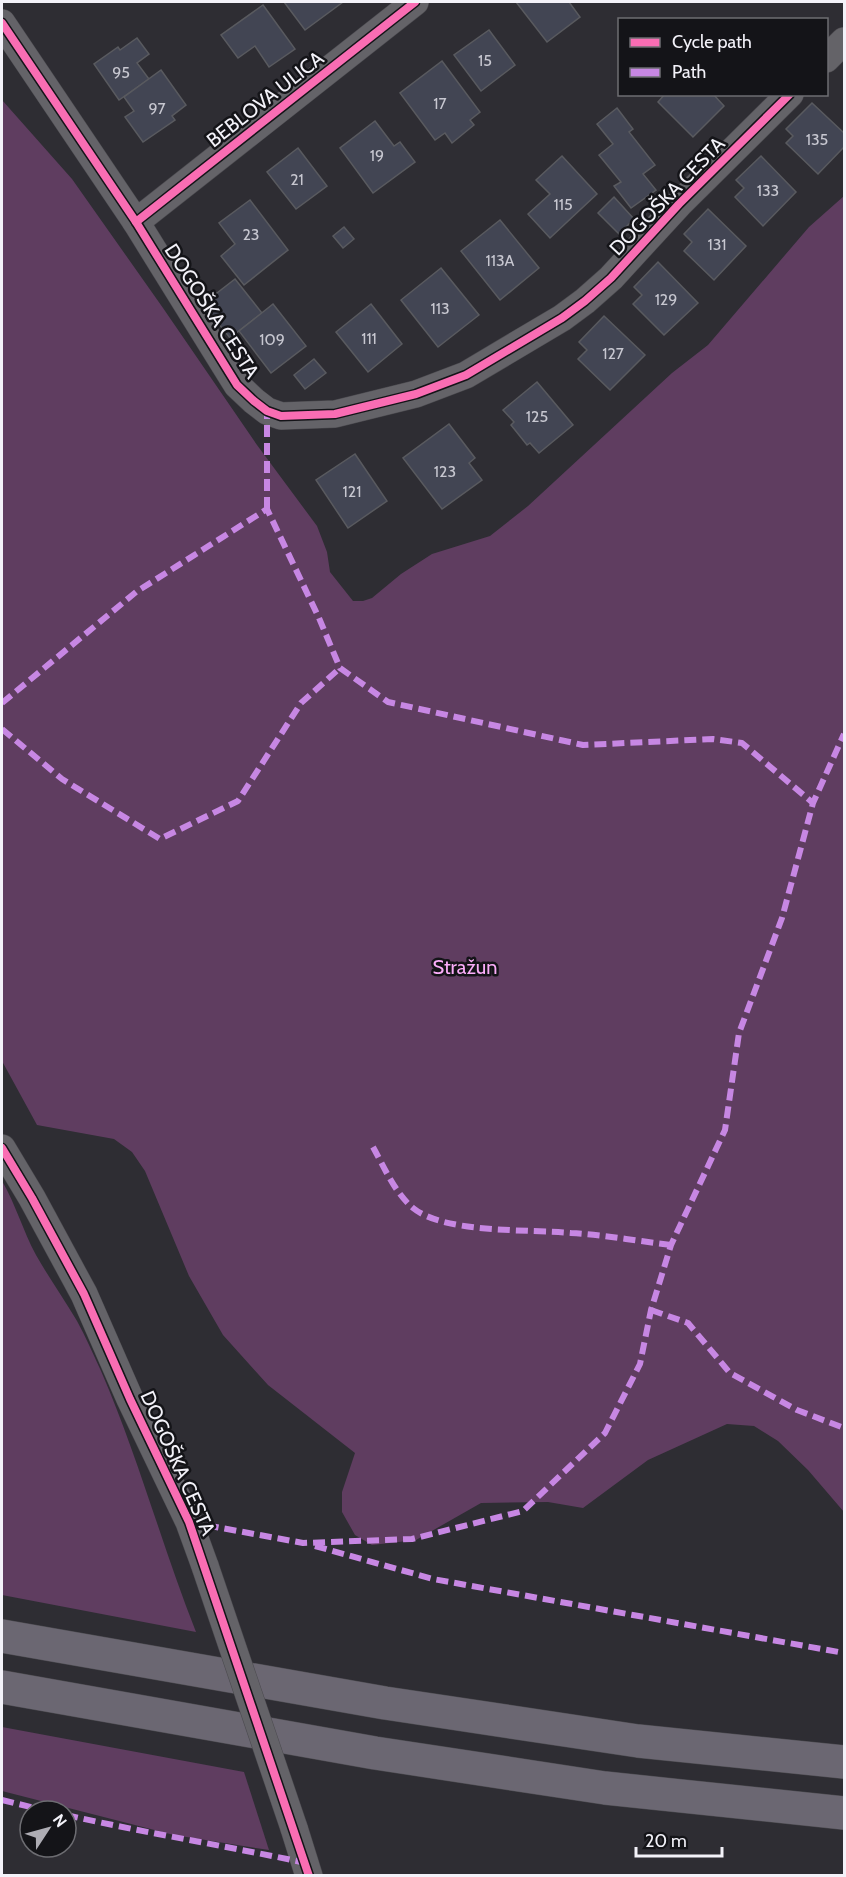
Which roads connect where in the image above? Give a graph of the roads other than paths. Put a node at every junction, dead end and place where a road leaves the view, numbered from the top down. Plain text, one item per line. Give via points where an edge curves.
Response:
1 (415, 2) edge
2 (2, 23) edge
3 (844, 41) edge
4 (828, 57) edge
5 (788, 96) edge
6 (136, 222) junction
7 (2, 1148) edge
8 (2, 1636) edge
9 (2, 1687) edge
10 (844, 1762) edge
11 (844, 1813) edge
12 (309, 1875) edge

1 - 6 street, BEBLOVA ULICA
2 - 6 street, DOGOŠKA CESTA
3 - 4 street
5 - 6 street, DOGOŠKA CESTA via 611,278 562,318 466,375 416,394 335,414 281,416 254,402 237,385
7 - 12 street, DOGOŠKA CESTA, bridge via 84,1294 189,1522
8 - 10 highway via 385,1703 638,1741
9 - 11 highway via 375,1753 582,1784

